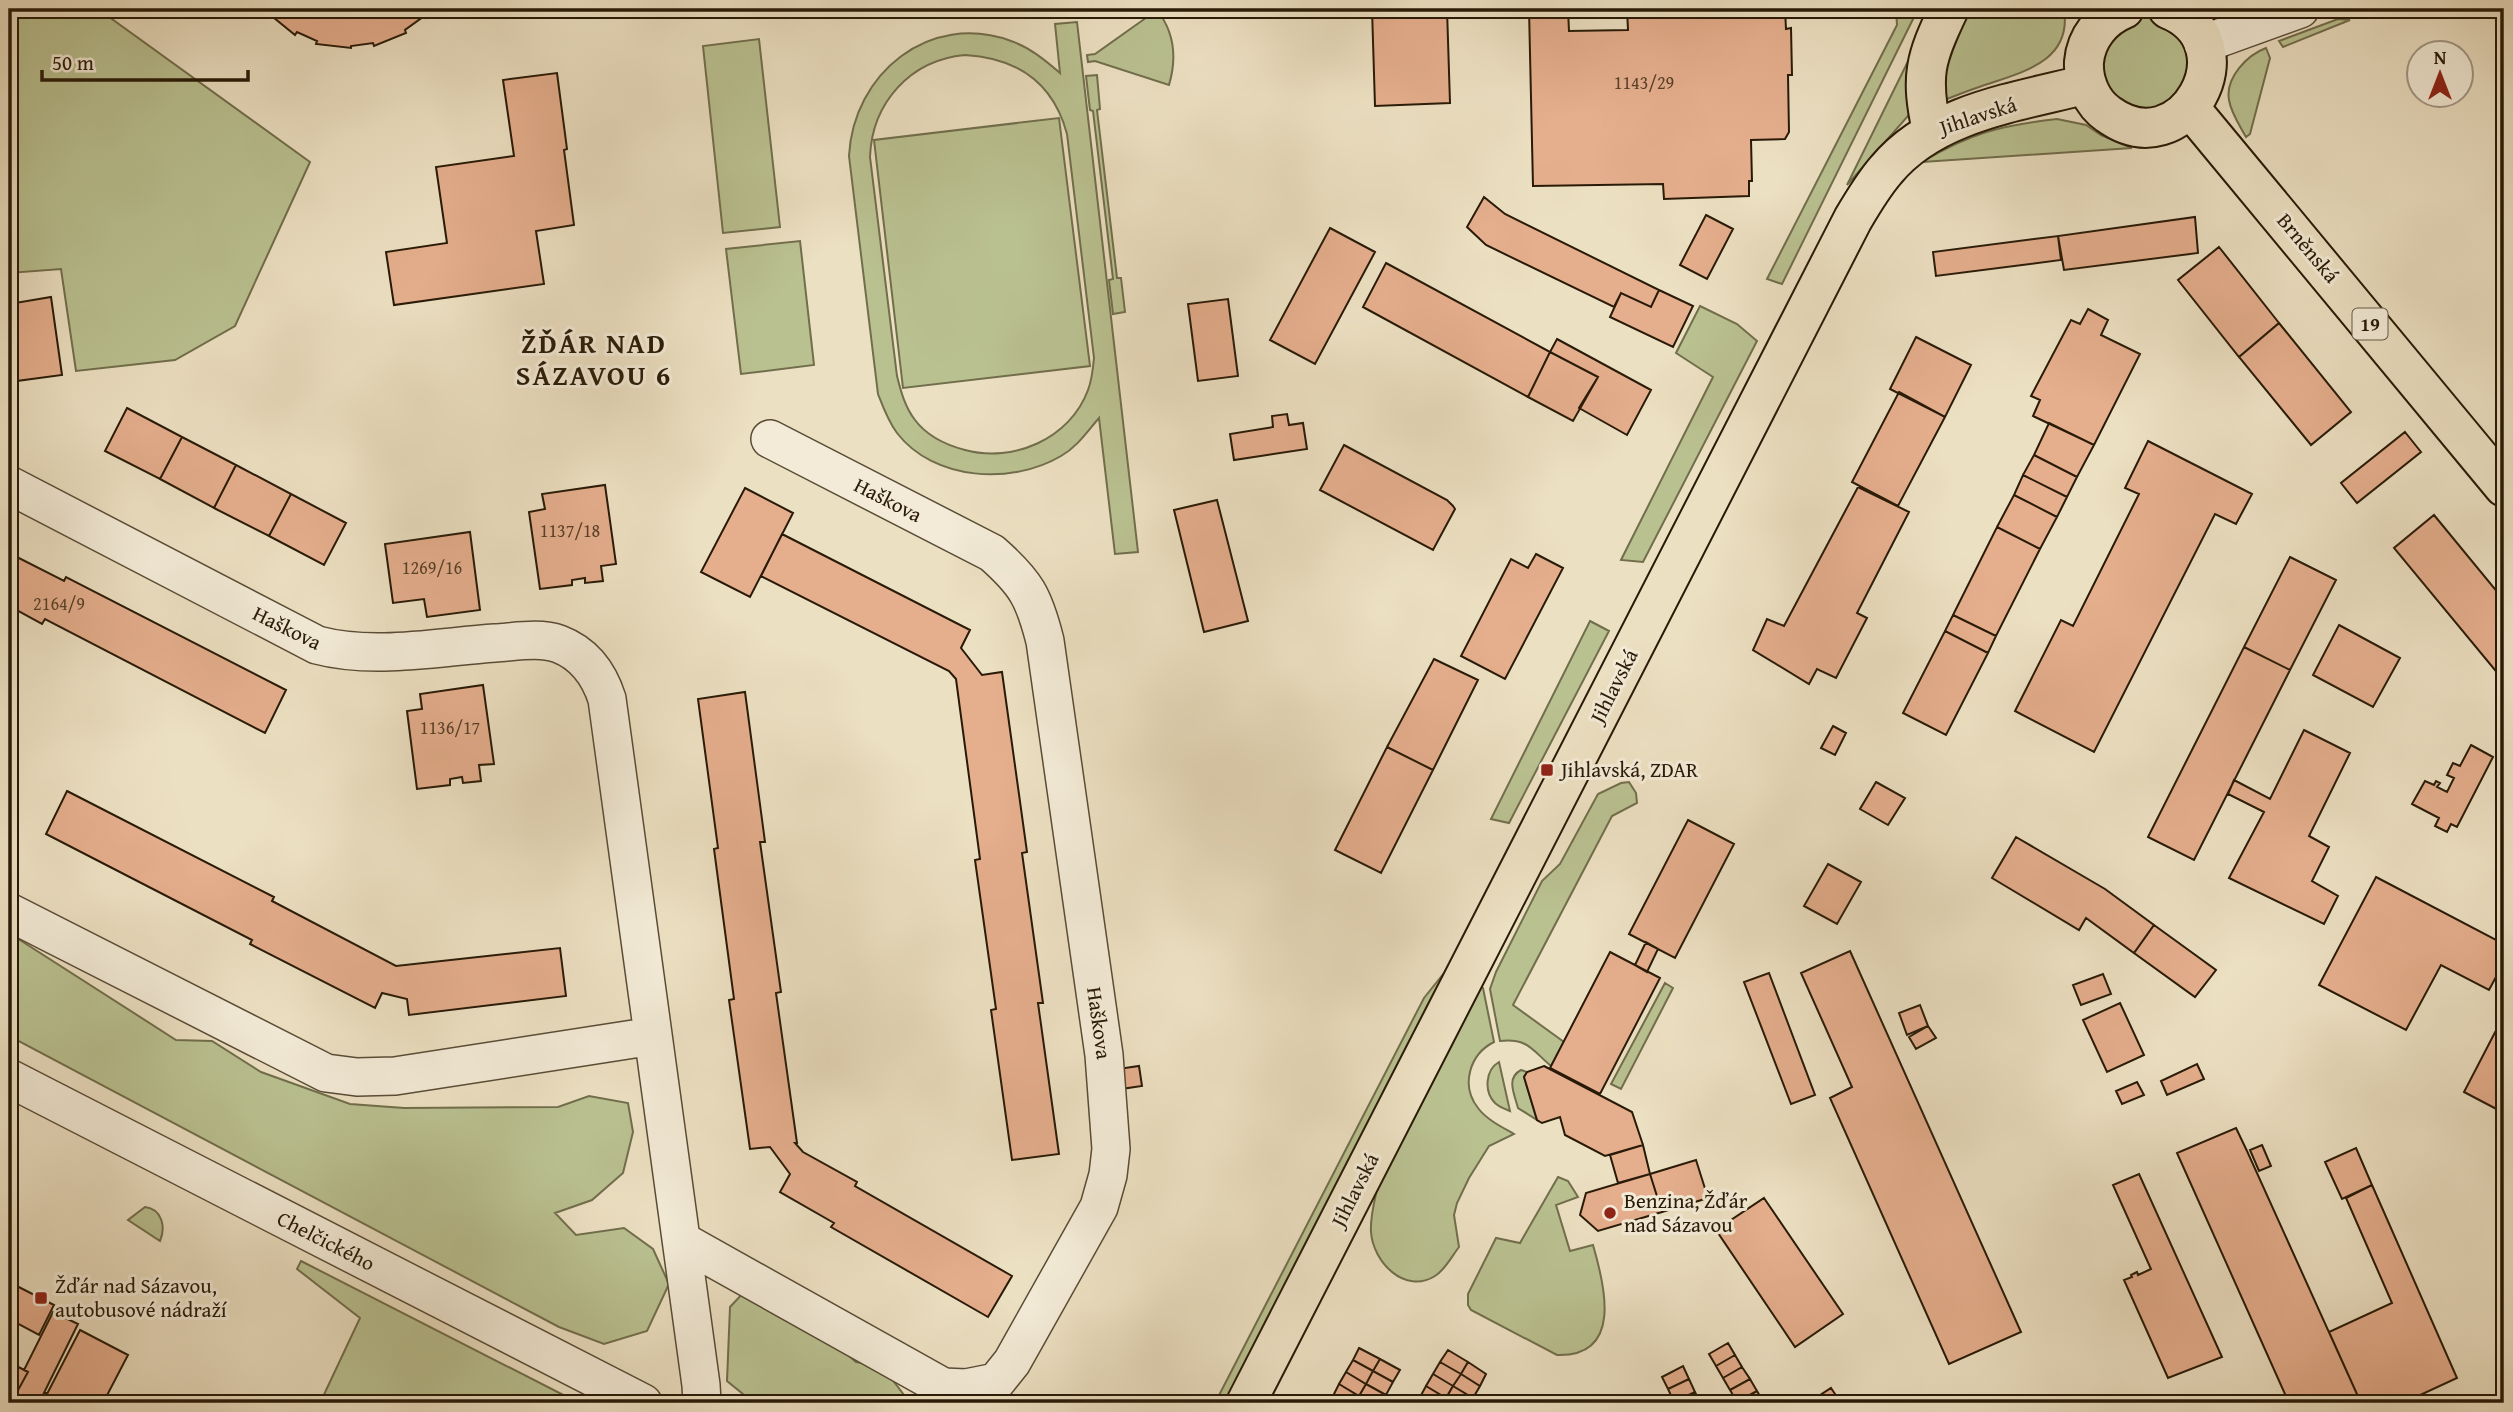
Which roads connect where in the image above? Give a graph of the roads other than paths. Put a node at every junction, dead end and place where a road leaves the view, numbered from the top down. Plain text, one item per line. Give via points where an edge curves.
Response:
1 (1948, 9) edge
2 (2168, 9) edge
3 (2301, 9) edge
4 (2112, 11) edge
5 (2203, 44) junction
6 (2087, 84) junction
7 (2190, 108) junction
8 (1932, 131) junction
9 (770, 439) dead end
10 (9, 485) edge
11 (2504, 487) edge
12 (9, 912) edge
13 (653, 1036) junction
14 (9, 1078) edge
15 (682, 1241) junction
16 (643, 1403) edge
17 (702, 1403) edge
18 (1246, 1403) edge

1 - 8 main road via 1927,58
2 - 5 main road via 2183,17
3 - 5 street
4 - 6 main road via 2089,43 2084,63
5 - 7 main road via 2207,72
6 - 7 main road via 2105,112 2129,125 2164,124
6 - 8 main road, Jihlavská via 1992,109
7 - 11 main road, Brněnská / 19
8 - 18 main road, Jihlavská via 1886,169 1853,219
9 - 15 street, Haškova via 992,552 1022,580 1037,611 1045,640 1104,1055 1110,1162 1099,1208 1012,1362 996,1382 966,1388 943,1387
10 - 13 street, Haškova via 317,645 367,652 527,640 557,643 579,655 600,679 607,699
12 - 13 street via 326,1073 395,1076
13 - 15 street, Haškova
14 - 16 street, Chelčického
15 - 17 street, Haškova

